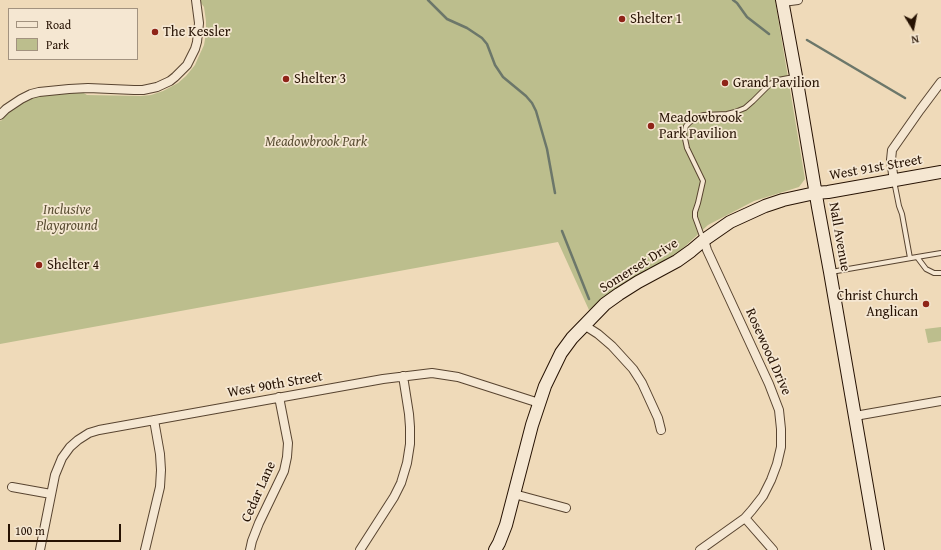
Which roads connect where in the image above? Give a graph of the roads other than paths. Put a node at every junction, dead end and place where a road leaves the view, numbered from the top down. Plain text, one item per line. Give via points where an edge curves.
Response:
1 (196, 0) edge
2 (798, 0) edge
3 (783, 1) edge
4 (796, 76) junction
5 (941, 82) edge
6 (0, 114) edge
7 (941, 172) edge
8 (894, 181) junction
9 (815, 193) junction
10 (704, 240) junction
11 (941, 253) edge
12 (917, 257) junction
13 (910, 258) junction
14 (830, 272) junction
15 (941, 274) edge
16 (584, 325) junction
17 (403, 376) junction
18 (279, 397) junction
19 (941, 401) edge
20 (539, 403) junction
21 (855, 416) junction
22 (154, 420) junction
23 (661, 430) dead end
24 (12, 487) dead end
25 (51, 494) junction
26 (514, 494) junction
27 (566, 508) dead end
28 (745, 518) junction
29 (40, 550) edge
30 (146, 550) edge
31 (250, 550) edge
32 (360, 550) edge
33 (494, 550) edge
34 (700, 550) edge
35 (772, 550) edge
36 (878, 550) edge

1 - 6 street via 199,22 197,42 187,65 170,81 143,90 88,88 39,92 21,99
2 - 3 street
3 - 4 street, Nall Avenue
4 - 9 street, Nall Avenue
4 - 10 lane via 770,84 745,108 727,114 697,117 686,126 684,134 687,148 702,181 695,217
5 - 8 street via 892,150
7 - 8 street, West 91st Street
8 - 9 street, West 91st Street
8 - 13 lane
9 - 10 street, Somerset Drive via 765,206 730,222
9 - 14 street, Nall Avenue
10 - 16 street, Somerset Drive via 677,261 619,294
10 - 28 street, Rosewood Drive via 770,384 779,410 781,447 777,464 763,496
11 - 12 lane
12 - 13 lane
12 - 15 lane via 926,269
13 - 14 lane
14 - 21 street, Nall Avenue
16 - 20 street, Somerset Drive via 561,353
16 - 23 street via 612,346 634,369 655,411
17 - 18 street, West 90th Street
17 - 20 street, West 90th Street via 445,375
17 - 32 street via 410,427 407,463 394,497
18 - 22 street, West 90th Street
18 - 31 street, Cedar Lane via 288,443 287,457 282,475
19 - 21 street
20 - 26 street, Somerset Drive
21 - 36 street, Nall Avenue
22 - 25 street, West 90th Street via 99,430 78,440 62,458
22 - 30 street via 160,454 160,487
24 - 25 street
25 - 29 street, West 90th Street
26 - 27 street
26 - 33 street, Somerset Drive via 506,525
28 - 34 street, Rosewood Drive
28 - 35 street

